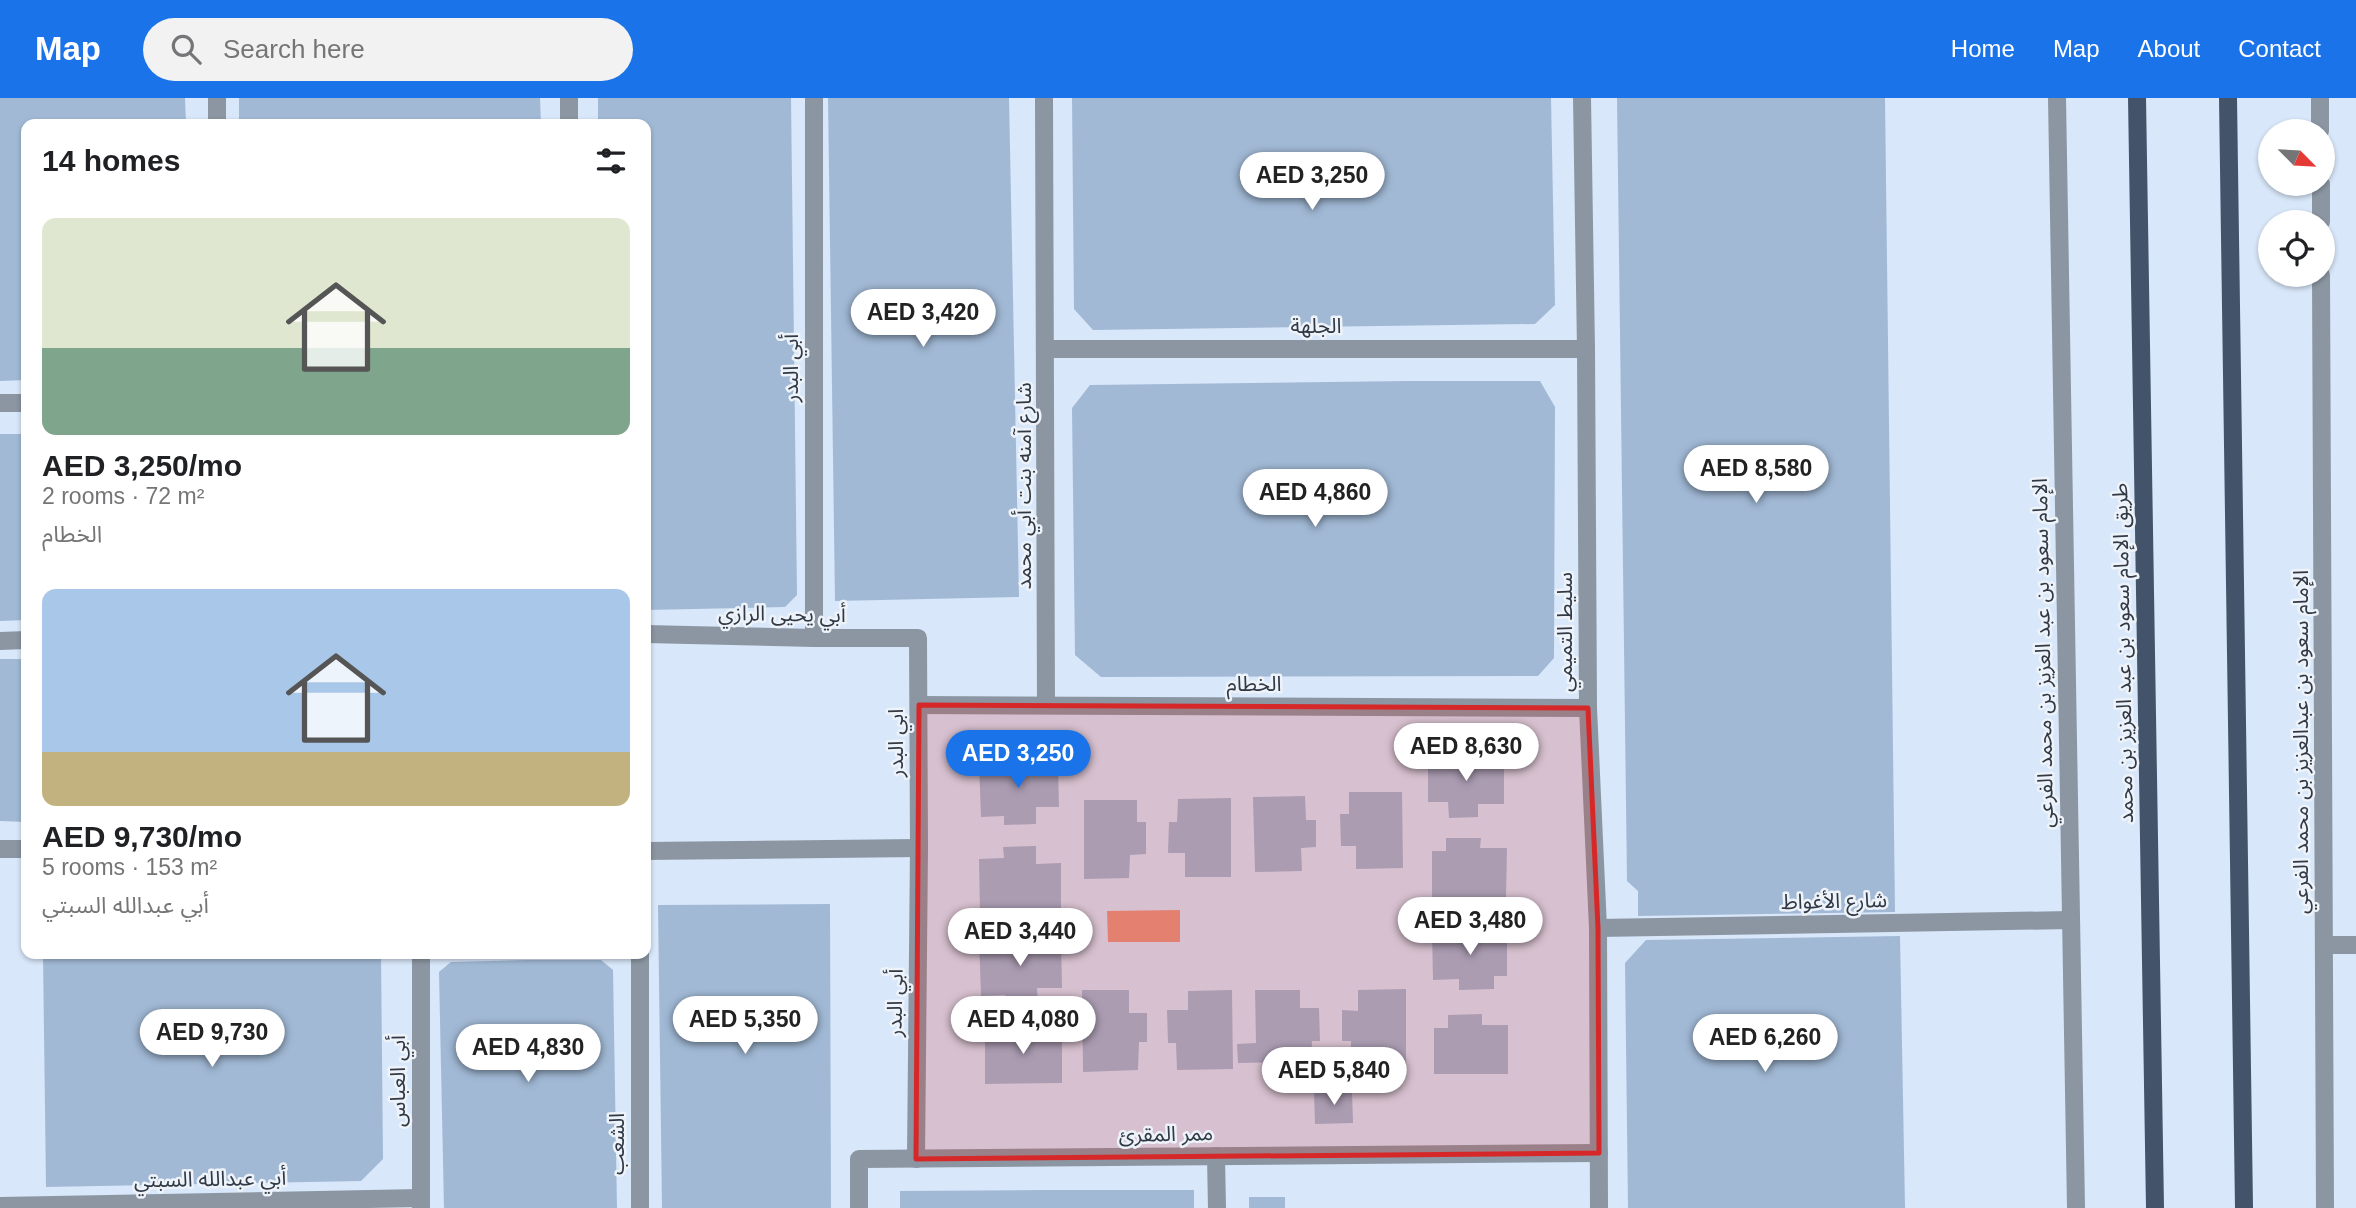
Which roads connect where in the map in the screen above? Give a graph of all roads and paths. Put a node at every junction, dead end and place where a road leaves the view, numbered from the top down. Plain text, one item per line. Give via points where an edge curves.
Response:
1 (217, 98) edge
2 (569, 98) edge
3 (814, 98) edge
4 (1044, 98) edge
5 (1582, 98) edge
6 (2057, 98) edge
7 (2137, 98) edge
8 (2228, 98) edge
9 (2320, 98) edge
10 (217, 119) edge
11 (569, 119) edge
12 (2320, 119) edge
13 (2321, 287) edge
14 (1046, 349) junction
15 (1586, 349) junction
16 (0, 403) edge
17 (21, 403) edge
18 (651, 634) edge
19 (814, 638) junction
20 (918, 638) joint
21 (21, 640) edge
22 (0, 641) edge
23 (919, 705) junction
24 (1046, 705) junction
25 (1588, 708) junction
26 (919, 848) junction
27 (0, 849) edge
28 (21, 849) edge
29 (651, 851) edge
30 (2070, 920) junction
31 (1598, 928) junction
32 (2325, 945) junction
33 (2356, 945) edge
34 (421, 959) edge
35 (640, 959) edge
36 (1599, 1153) junction
37 (1216, 1156) junction
38 (916, 1159) junction
39 (421, 1203) edge
40 (0, 1206) edge
41 (640, 1208) edge
42 (859, 1208) edge
43 (1217, 1208) edge
44 (1599, 1208) edge
45 (2076, 1208) edge
46 (2155, 1208) edge
47 (2244, 1208) edge
48 (2325, 1208) edge

1 - 10 street
2 - 11 street
3 - 19 street, أبي البدر
4 - 14 street, شارع آمنه بنت أبي محمد
5 - 15 street, سليط التميمي
6 - 30 street, الإمام سعود بن عبد العزيز بن محمد الفرعي
7 - 46 main road, طريق الإمام سعود بن عبد العزيز بن محمد
8 - 47 main road
9 - 12 street
13 - 32 street, الإمام سعود بن عبدالعزيز بن محمد الفرعي
14 - 15 street, الجلهة
14 - 24 street, شارع آمنه بنت أبي محمد
15 - 25 street, سليط التميمي
16 - 17 street
18 - 19 street, أبي يحيى الرازي
19 - 20 street, أبي يحيى الرازي
20 - 23 street, ابي البدر
21 - 22 street
23 - 24 street, الخطام
23 - 26 street, ابي البدر
24 - 25 street, الخطام
25 - 31 street, سليط التميمي
26 - 29 street
26 - 38 street, أبي البدر
27 - 28 street
30 - 31 street, شارع الأغواط
30 - 45 street, الإمام سعود بن عبد العزيز بن محمد الفرعي
31 - 36 street, سليط التميمي
32 - 33 street
32 - 48 street, الإمام سعود بن عبدالعزيز بن محمد الفرعي
34 - 39 street, أبي العباس
35 - 41 street, الشعب
36 - 37 street, ممر المقرئ
36 - 44 street, سليط التميمي
37 - 38 street, ممر المقرئ
37 - 43 street
38 - 42 street, ممر المقرئ via 859,1159
39 - 40 street, أبي عبدالله السبتي

